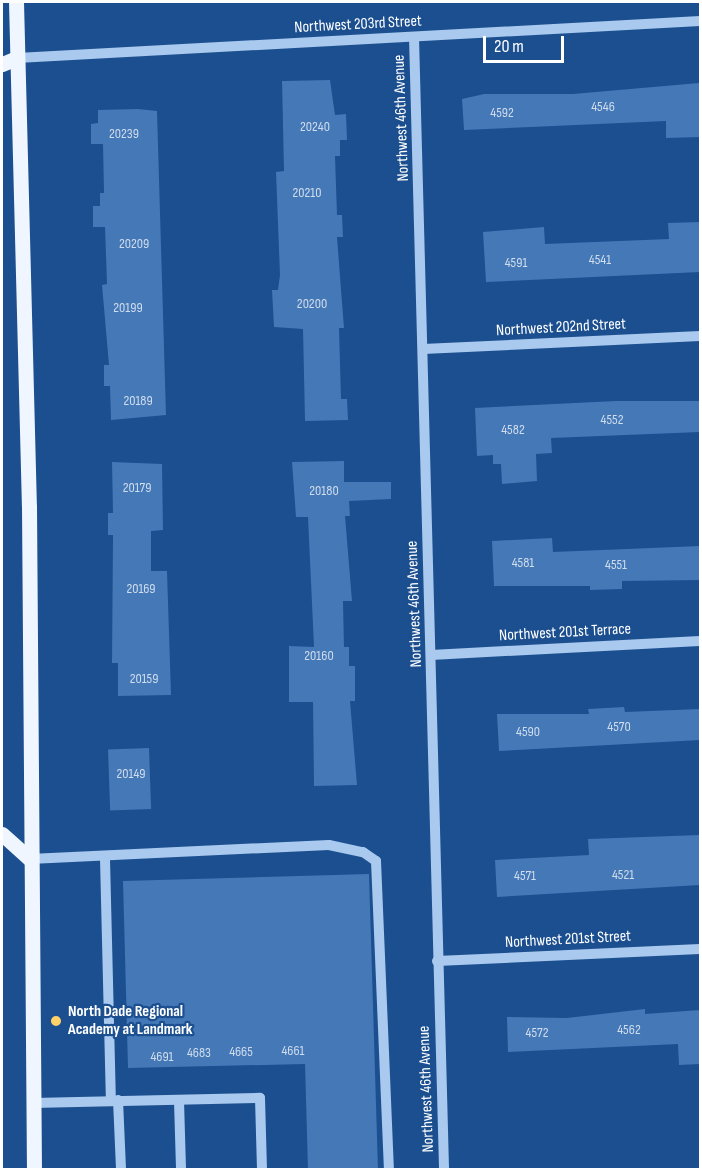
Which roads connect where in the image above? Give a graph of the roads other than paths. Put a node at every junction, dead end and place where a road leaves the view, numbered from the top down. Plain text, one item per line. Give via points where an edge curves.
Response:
1 (16, 2) edge
2 (700, 21) edge
3 (414, 37) junction
4 (17, 58) junction
5 (2, 64) edge
6 (700, 336) edge
7 (423, 349) junction
8 (700, 641) edge
9 (431, 655) junction
10 (2, 834) edge
11 (30, 859) junction
12 (105, 859) junction
13 (700, 949) edge
14 (437, 961) junction
15 (115, 1100) junction
16 (179, 1101) junction
17 (33, 1103) junction
18 (34, 1170) edge
19 (120, 1170) edge
20 (181, 1170) edge
21 (262, 1170) edge
22 (389, 1170) edge
23 (444, 1170) edge

1 - 4 main road
2 - 3 street, Northwest 203rd Street
3 - 4 street, Northwest 203rd Street
3 - 7 street, Northwest 46th Avenue
4 - 5 main road
4 - 11 main road via 29,507
6 - 7 street, Northwest 202nd Street
7 - 9 street, Northwest 46th Avenue
8 - 9 street, Northwest 201st Terrace
9 - 14 street, Northwest 46th Avenue
10 - 11 main road
11 - 12 street
11 - 17 main road
12 - 15 street
12 - 22 street via 329,845 363,852 376,861
13 - 14 street, Northwest 201st Street
14 - 23 street, Northwest 46th Avenue
15 - 16 street
15 - 17 street
15 - 19 street
16 - 20 street
16 - 21 street via 260,1098
17 - 18 main road

